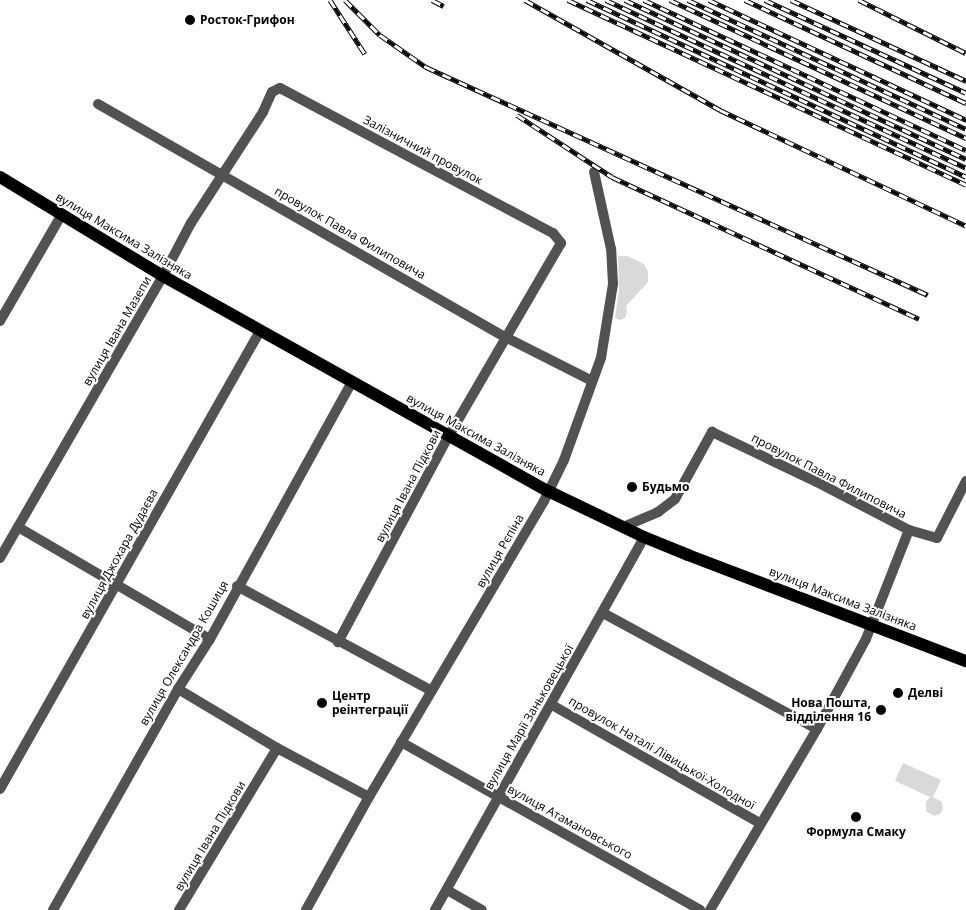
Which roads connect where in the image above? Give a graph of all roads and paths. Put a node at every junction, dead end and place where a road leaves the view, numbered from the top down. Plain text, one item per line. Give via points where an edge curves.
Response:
1 (272, 92) joint
2 (98, 104) dead end
3 (594, 172) dead end
4 (223, 174) junction
5 (0, 177) edge
6 (62, 214) junction
7 (560, 240) joint
8 (163, 276) junction
9 (0, 321) edge
10 (260, 331) junction
11 (507, 338) junction
12 (352, 382) junction
13 (592, 382) junction
14 (448, 436) junction
15 (966, 481) edge
16 (548, 491) junction
17 (18, 527) junction
18 (623, 527) junction
19 (909, 530) junction
20 (644, 537) junction
21 (0, 558) edge
22 (115, 583) junction
23 (237, 586) junction
24 (603, 613) junction
25 (873, 625) junction
26 (210, 639) junction
27 (338, 642) junction
28 (966, 661) edge
29 (178, 689) junction
30 (432, 691) junction
31 (552, 704) junction
32 (817, 729) junction
33 (401, 742) junction
34 (277, 748) junction
35 (0, 789) edge
36 (498, 796) junction
37 (369, 797) junction
38 (760, 823) junction
39 (447, 890) junction
40 (53, 910) edge
41 (179, 910) edge
42 (306, 910) edge
43 (435, 910) edge
44 (482, 910) edge
45 (700, 910) edge
46 (710, 910) edge

1 - 4 street, вулиця Івана Мазепи via 263,112
1 - 7 street, Залізничний провулок via 280,88
2 - 4 street, провулок Павла Филиповича
3 - 13 street, вулиця Рєпіна via 611,249 613,284 601,358
4 - 8 street, вулиця Івана Мазепи via 191,223
4 - 11 street, провулок Павла Филиповича
5 - 6 main road, вулиця Максима Залізняка
6 - 8 main road, вулиця Максима Залізняка
6 - 9 street
7 - 11 street, вулиця Івана Підкови via 561,246
8 - 10 main road, вулиця Максима Залізняка
8 - 17 street, вулиця Івана Мазепи
10 - 12 main road, вулиця Максима Залізняка
10 - 22 street, вулиця Джохара Дудаєва
11 - 13 street, провулок Павла Филиповича
11 - 14 street, вулиця Івана Підкови
12 - 14 main road, вулиця Максима Залізняка
12 - 23 street, вулиця Олександра Кошиця
13 - 16 street, вулиця Рєпіна via 564,460
14 - 16 main road, вулиця Максима Залізняка
14 - 27 street, вулиця Івана Підкови
15 - 19 street, провулок Павла Филиповича via 937,538
16 - 18 main road, вулиця Максима Залізняка
16 - 30 street, вулиця Рєпіна
17 - 21 street, вулиця Івана Мазепи
17 - 22 street
18 - 19 street, провулок Павла Филиповича via 658,512 676,499 712,432
18 - 20 main road, вулиця Максима Залізняка
19 - 25 street
20 - 24 street, вулиця Марії Заньковецької
20 - 25 main road, вулиця Максима Залізняка
22 - 26 street
22 - 35 street, вулиця Джохара Дудаєва
23 - 26 street, вулиця Олександра Кошиця
23 - 27 street
24 - 31 street, вулиця Марії Заньковецької
24 - 32 street
25 - 28 main road, вулиця Максима Залізняка
25 - 32 street
26 - 29 street, вулиця Олександра Кошиця
27 - 30 street
29 - 34 street
29 - 40 street, вулиця Олександра Кошиця
30 - 33 street, вулиця Рєпіна
31 - 36 street, вулиця Марії Заньковецької
31 - 38 street, провулок Наталі Лівицької-Холодної
32 - 38 street
33 - 36 street, вулиця Атамановського
33 - 37 street, вулиця Рєпіна
34 - 37 street
34 - 41 street, вулиця Івана Підкови
36 - 39 street, вулиця Марії Заньковецької
36 - 45 street, вулиця Атамановського
37 - 42 street, вулиця Рєпіна
38 - 46 street
39 - 43 street, вулиця Марії Заньковецької
39 - 44 street

